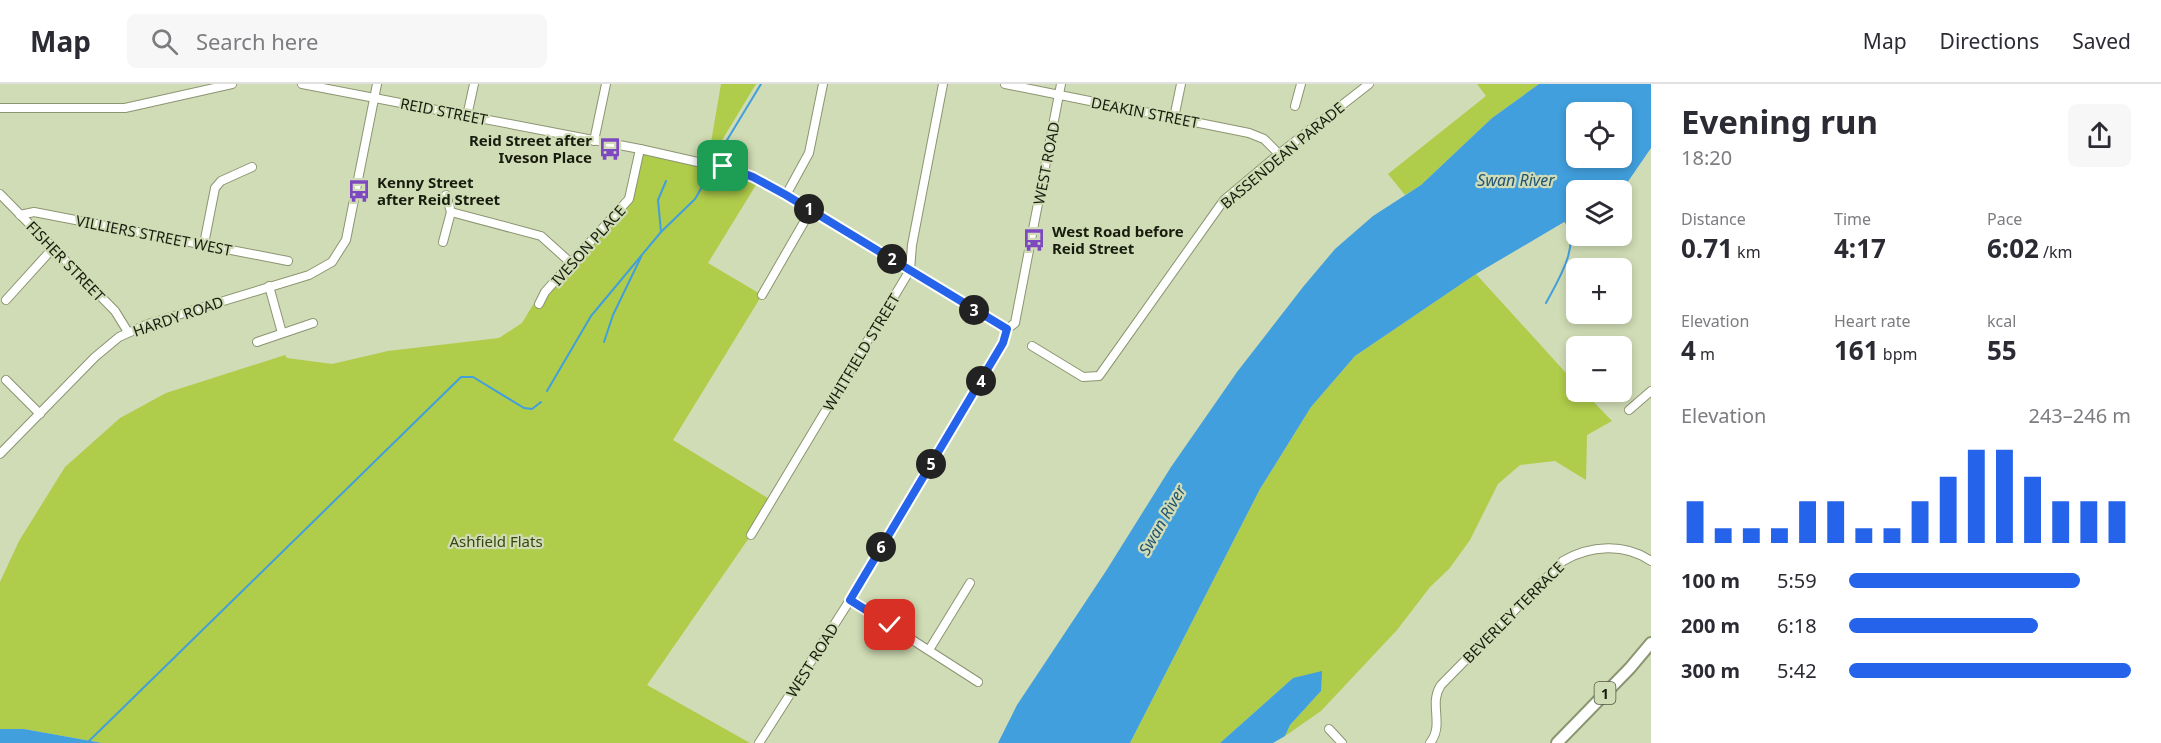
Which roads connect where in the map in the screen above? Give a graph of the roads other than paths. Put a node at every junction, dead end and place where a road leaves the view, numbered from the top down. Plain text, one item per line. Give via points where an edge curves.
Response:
1 (232, 84) edge
2 (302, 84) edge
3 (377, 84) edge
4 (474, 84) edge
5 (606, 84) edge
6 (824, 84) edge
7 (943, 84) edge
8 (1005, 84) edge
9 (1061, 84) edge
10 (1181, 84) edge
11 (1301, 84) edge
12 (1369, 84) edge
13 (1059, 95) junction
14 (374, 98) junction
15 (1295, 106) dead end
16 (0, 108) edge
17 (467, 116) junction
18 (1174, 118) junction
19 (594, 141) junction
20 (640, 149) junction
21 (1279, 154) junction
22 (252, 167) dead end
23 (0, 194) edge
24 (446, 195) dead end
25 (786, 195) junction
26 (811, 210) junction
27 (451, 212) junction
28 (20, 215) junction
29 (443, 242) dead end
30 (204, 244) junction
31 (54, 248) junction
32 (288, 261) dead end
33 (571, 263) junction
34 (910, 270) junction
35 (270, 286) junction
36 (762, 295) dead end
37 (6, 300) dead end
38 (539, 304) dead end
39 (313, 323) dead end
40 (1007, 329) junction
41 (128, 332) junction
42 (282, 333) junction
43 (257, 342) dead end
44 (1032, 346) dead end
45 (6, 380) dead end
46 (1651, 391) edge
47 (1629, 410) dead end
48 (40, 414) junction
49 (0, 454) edge
50 (751, 535) dead end
51 (1651, 561) edge
52 (970, 583) dead end
53 (850, 600) junction
54 (1651, 643) edge
55 (929, 650) junction
56 (978, 682) dead end
57 (1329, 729) dead end
58 (759, 743) edge
59 (1342, 743) edge
60 (1430, 743) edge
61 (1557, 743) edge

1 - 16 street via 125,108
2 - 14 street, REID STREET
3 - 14 street
4 - 17 street
5 - 19 street
6 - 25 street via 809,153
7 - 34 street, WHITFIELD STREET
8 - 13 street, DEAKIN STREET
9 - 13 street, WEST ROAD
10 - 18 street
11 - 15 street
12 - 21 street, BASSENDEAN PARADE
13 - 18 street, DEAKIN STREET
13 - 40 street, WEST ROAD via 1016,319
14 - 17 street, REID STREET
14 - 35 street, HARDY ROAD via 340,254 327,266
17 - 19 street, REID STREET
18 - 21 street, DEAKIN STREET via 1257,135
19 - 20 street, REID STREET
20 - 25 street, REID STREET via 732,169
20 - 33 street, IVESON PLACE via 629,199
21 - 44 street, BASSENDEAN PARADE via 1216,210 1099,376 1083,377
22 - 30 street via 221,181 215,188
23 - 28 street, FISHER STREET
24 - 27 street
25 - 26 street, REID STREET
26 - 34 street, REID STREET
26 - 36 street
27 - 29 street
27 - 33 street via 541,236
28 - 30 street, VILLIERS STREET WEST via 34,212
28 - 31 street, FISHER STREET
30 - 32 street, VILLIERS STREET WEST
31 - 37 street
31 - 41 street, FISHER STREET via 115,311
33 - 38 street, IVESON PLACE via 544,292
34 - 40 street, REID STREET
34 - 50 street, WHITFIELD STREET
35 - 41 street, HARDY ROAD
35 - 42 street
39 - 42 street
40 - 53 street, WEST ROAD via 1003,343
41 - 48 street, HARDY ROAD via 95,357
42 - 43 street
45 - 48 street
46 - 47 street
48 - 49 street, HARDY ROAD
51 - 60 street, BEVERLEY TERRACE via 1630,550 1615,548 1580,553 1563,561 1441,685 1435,704 1438,727
52 - 55 street
53 - 55 street
53 - 58 street, WEST ROAD
54 - 61 highway, 1
55 - 56 street
57 - 59 street

